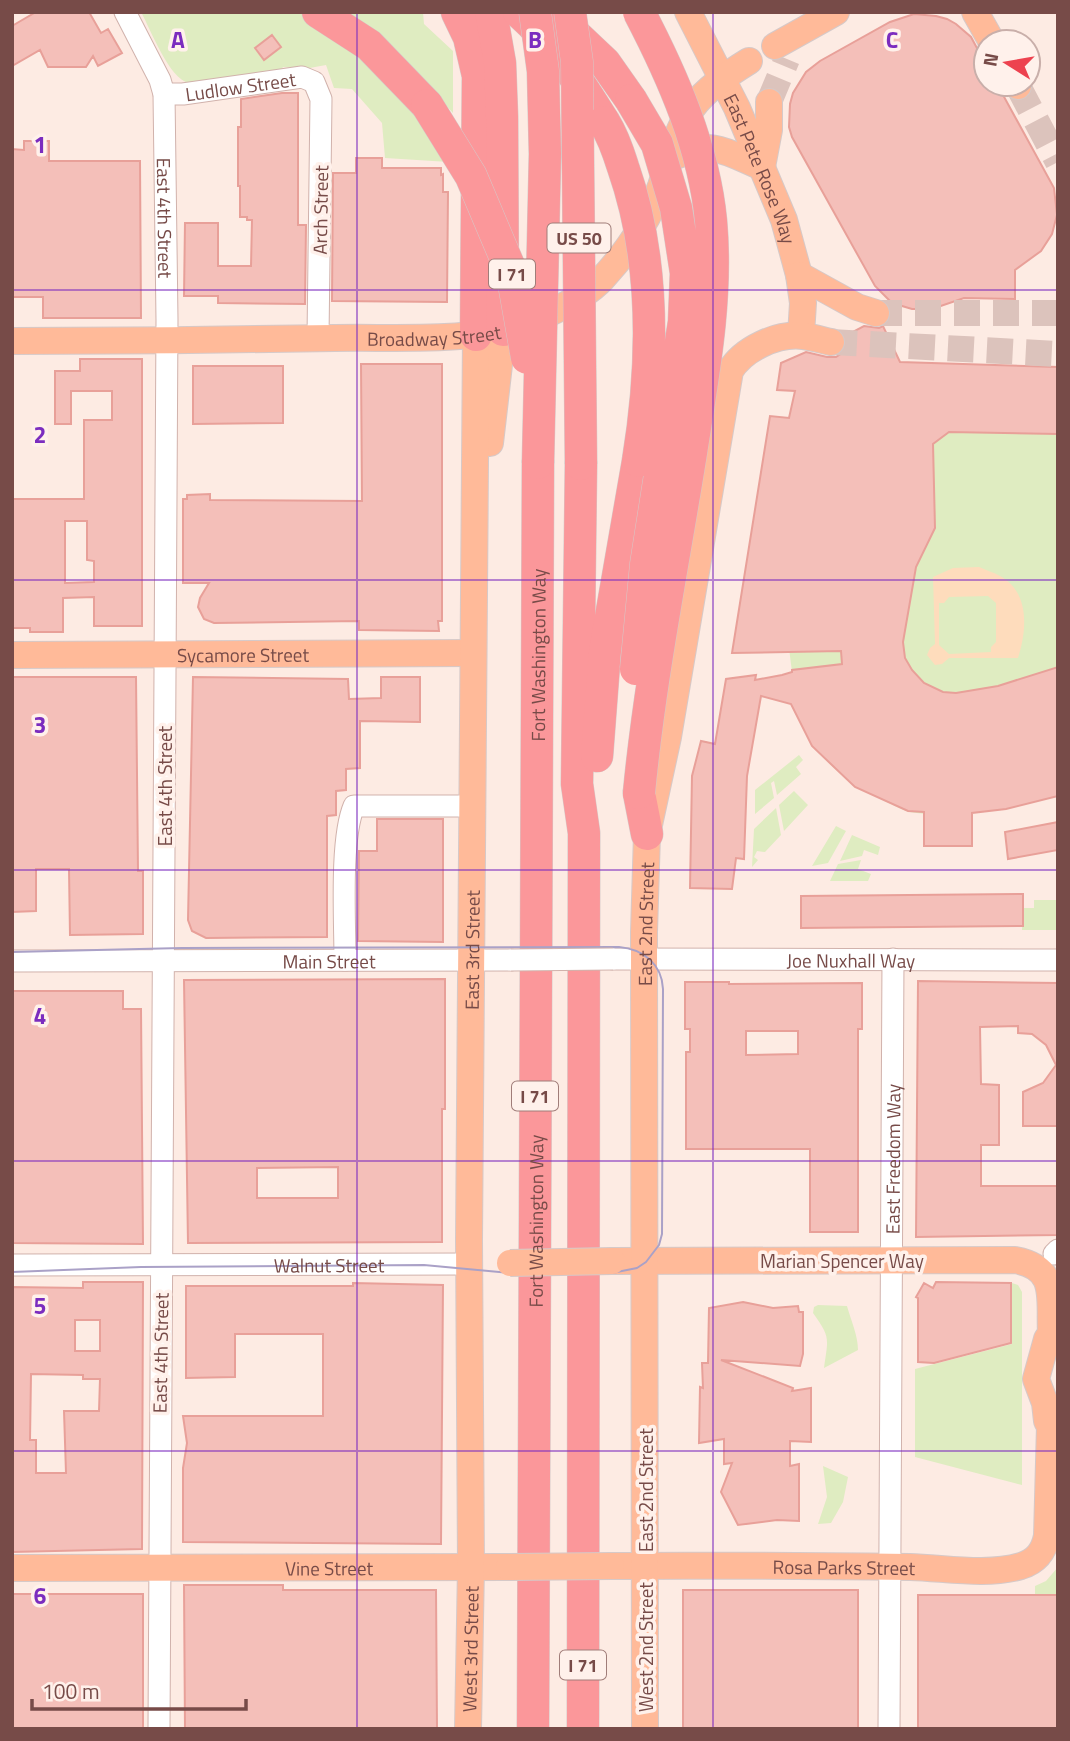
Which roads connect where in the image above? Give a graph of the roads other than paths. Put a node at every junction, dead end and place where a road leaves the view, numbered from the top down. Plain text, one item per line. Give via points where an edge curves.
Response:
1 (125, 12) edge
2 (318, 12) edge
3 (457, 12) edge
4 (535, 12) edge
5 (551, 12) edge
6 (570, 12) edge
7 (639, 12) edge
8 (688, 12) edge
9 (836, 12) edge
10 (975, 12) edge
11 (501, 17) edge
12 (984, 28) edge
13 (781, 53) tunnel mouth
14 (749, 61) dead end
15 (722, 77) junction
16 (314, 82) joint
17 (164, 94) junction
18 (769, 102) tunnel mouth
19 (670, 158) junction
20 (762, 167) junction
21 (799, 275) junction
22 (876, 313) tunnel mouth
23 (489, 332) junction
24 (801, 335) junction
25 (318, 338) junction
26 (12, 341) edge
27 (166, 341) junction
28 (831, 342) tunnel mouth
29 (538, 463) junction
30 (474, 653) junction
31 (12, 654) edge
32 (164, 654) junction
33 (639, 793) junction
34 (472, 806) junction
35 (584, 833) junction
36 (648, 834) junction
37 (644, 959) junction
38 (893, 959) junction
39 (345, 960) junction
40 (1058, 960) edge
41 (12, 961) edge
42 (163, 961) junction
43 (471, 961) junction
44 (1050, 1257) edge
45 (646, 1260) junction
46 (891, 1261) junction
47 (161, 1264) junction
48 (469, 1264) junction
49 (12, 1265) edge
50 (1052, 1349) edge
51 (1050, 1395) edge
52 (1054, 1420) edge
53 (645, 1566) junction
54 (471, 1567) junction
55 (891, 1567) junction
56 (12, 1568) edge
57 (160, 1568) junction
58 (159, 1729) edge
59 (468, 1729) edge
60 (533, 1729) edge
61 (583, 1729) edge
62 (645, 1729) edge
63 (889, 1729) edge

1 - 17 street, East 4th Street
2 - 29 highway, I 71, bridge via 369,45 427,105 471,176 512,273 528,364
3 - 23 highway via 469,37 478,76
4 - 29 highway, US 50, bridge via 543,71 545,153
5 - 33 highway, bridge via 605,62 657,144 676,208 686,273 684,321 639,625 635,687
6 - 35 highway, US 50, bridge via 577,62 578,784
7 - 33 highway, bridge via 690,126 701,164 711,221 713,296
8 - 15 main road, East Pete Rose Way
9 - 13 main road via 799,33
10 - 12 main road
11 - 23 highway via 502,117
11 - 35 highway, I 71, bridge via 537,29 581,84 612,134 632,193 645,254 650,334 644,425 605,651 596,772
14 - 15 main road, Broadway Street
15 - 19 main road, Broadway Street via 693,107
15 - 20 main road, East Pete Rose Way
16 - 17 street, Ludlow Street via 302,77
16 - 25 street, Arch Street via 321,99
17 - 27 street, East 4th Street
18 - 20 main road
19 - 20 main road via 707,146
19 - 23 main road, Broadway Street via 640,232 599,282 530,322
20 - 21 main road, East Pete Rose Way via 784,220
21 - 22 main road
21 - 24 main road, East Pete Rose Way
23 - 25 main road, Broadway Street
23 - 30 main road, East 3rd Street
24 - 28 main road
24 - 36 main road, East 2nd Street via 751,349 735,362 727,379
25 - 27 main road, Broadway Street
26 - 27 main road, Broadway Street
27 - 32 street, East 4th Street
29 - 60 highway, Fort Washington Way / I 71
30 - 32 main road, Sycamore Street
30 - 34 main road, East 3rd Street
31 - 32 main road, Sycamore Street
32 - 42 street, East 4th Street
33 - 36 highway
34 - 39 street via 354,806 348,818 346,849
34 - 43 main road, East 3rd Street
35 - 61 highway, I 71
36 - 37 main road, East 2nd Street
37 - 38 street, Joe Nuxhall Way
37 - 43 street, Main Street, bridge
37 - 45 main road, East 2nd Street
38 - 40 street, Joe Nuxhall Way
38 - 46 street, East Freedom Way
39 - 42 street, Main Street
39 - 43 street, Main Street
41 - 42 street, Main Street
42 - 47 street, East 4th Street
43 - 48 main road, East 3rd Street
44 - 46 main road, Marian Spencer Way
44 - 50 main road via 1045,1274
45 - 46 main road, Marian Spencer Way
45 - 48 main road, Walnut Street, bridge
45 - 53 main road, East 2nd Street
46 - 55 street, East Freedom Way
47 - 48 street, Walnut Street
47 - 49 street, Walnut Street
47 - 57 street, East 4th Street
48 - 54 main road, East 3rd Street
50 - 51 main road via 1036,1379
51 - 52 main road via 1047,1421
52 - 55 main road, Rosa Parks Street via 1047,1536 1039,1555 1022,1566 1005,1569
53 - 54 main road, Vine Street, bridge
53 - 55 main road, Rosa Parks Street
53 - 62 main road, West 2nd Street
54 - 57 main road, Vine Street
54 - 59 main road, West 3rd Street
55 - 63 street, East Freedom Way
56 - 57 main road, Vine Street
57 - 58 street, East 4th Street

